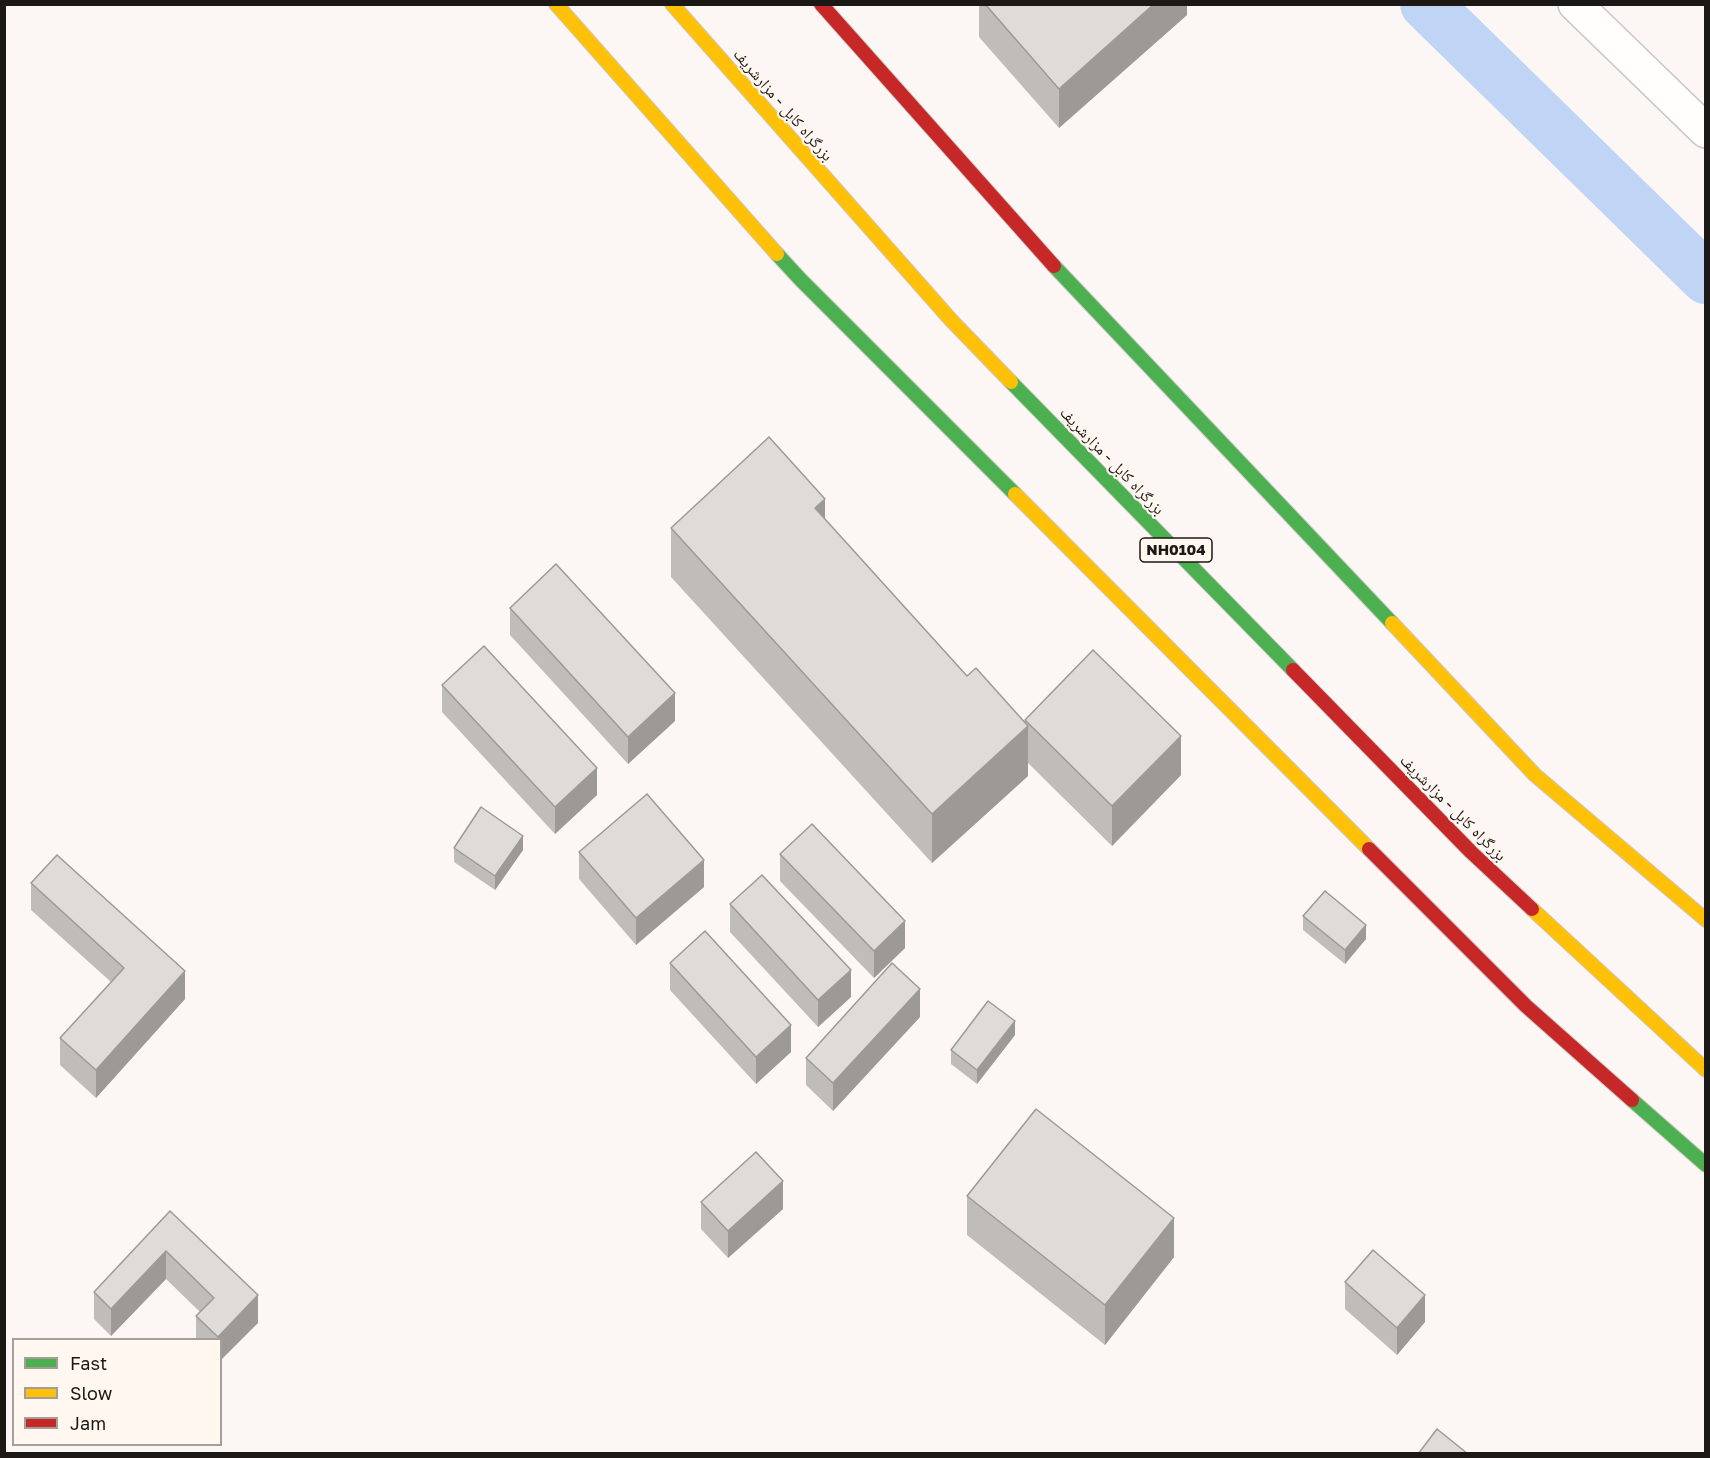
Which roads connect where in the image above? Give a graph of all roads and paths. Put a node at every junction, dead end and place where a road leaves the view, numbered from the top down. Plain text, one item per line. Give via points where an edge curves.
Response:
1 (556, 4) edge
2 (672, 4) edge
3 (821, 4) edge
4 (1575, 4) edge
5 (1706, 131) edge
6 (1706, 920) edge
7 (1706, 1070) edge
8 (1706, 1165) edge

1 - 8 main road via 800,279 1527,1006
2 - 7 main road, بزرگراه کابل - مزارشریف / NH0104 via 951,320 1472,852
3 - 6 main road via 1020,230 1535,775
4 - 5 street

